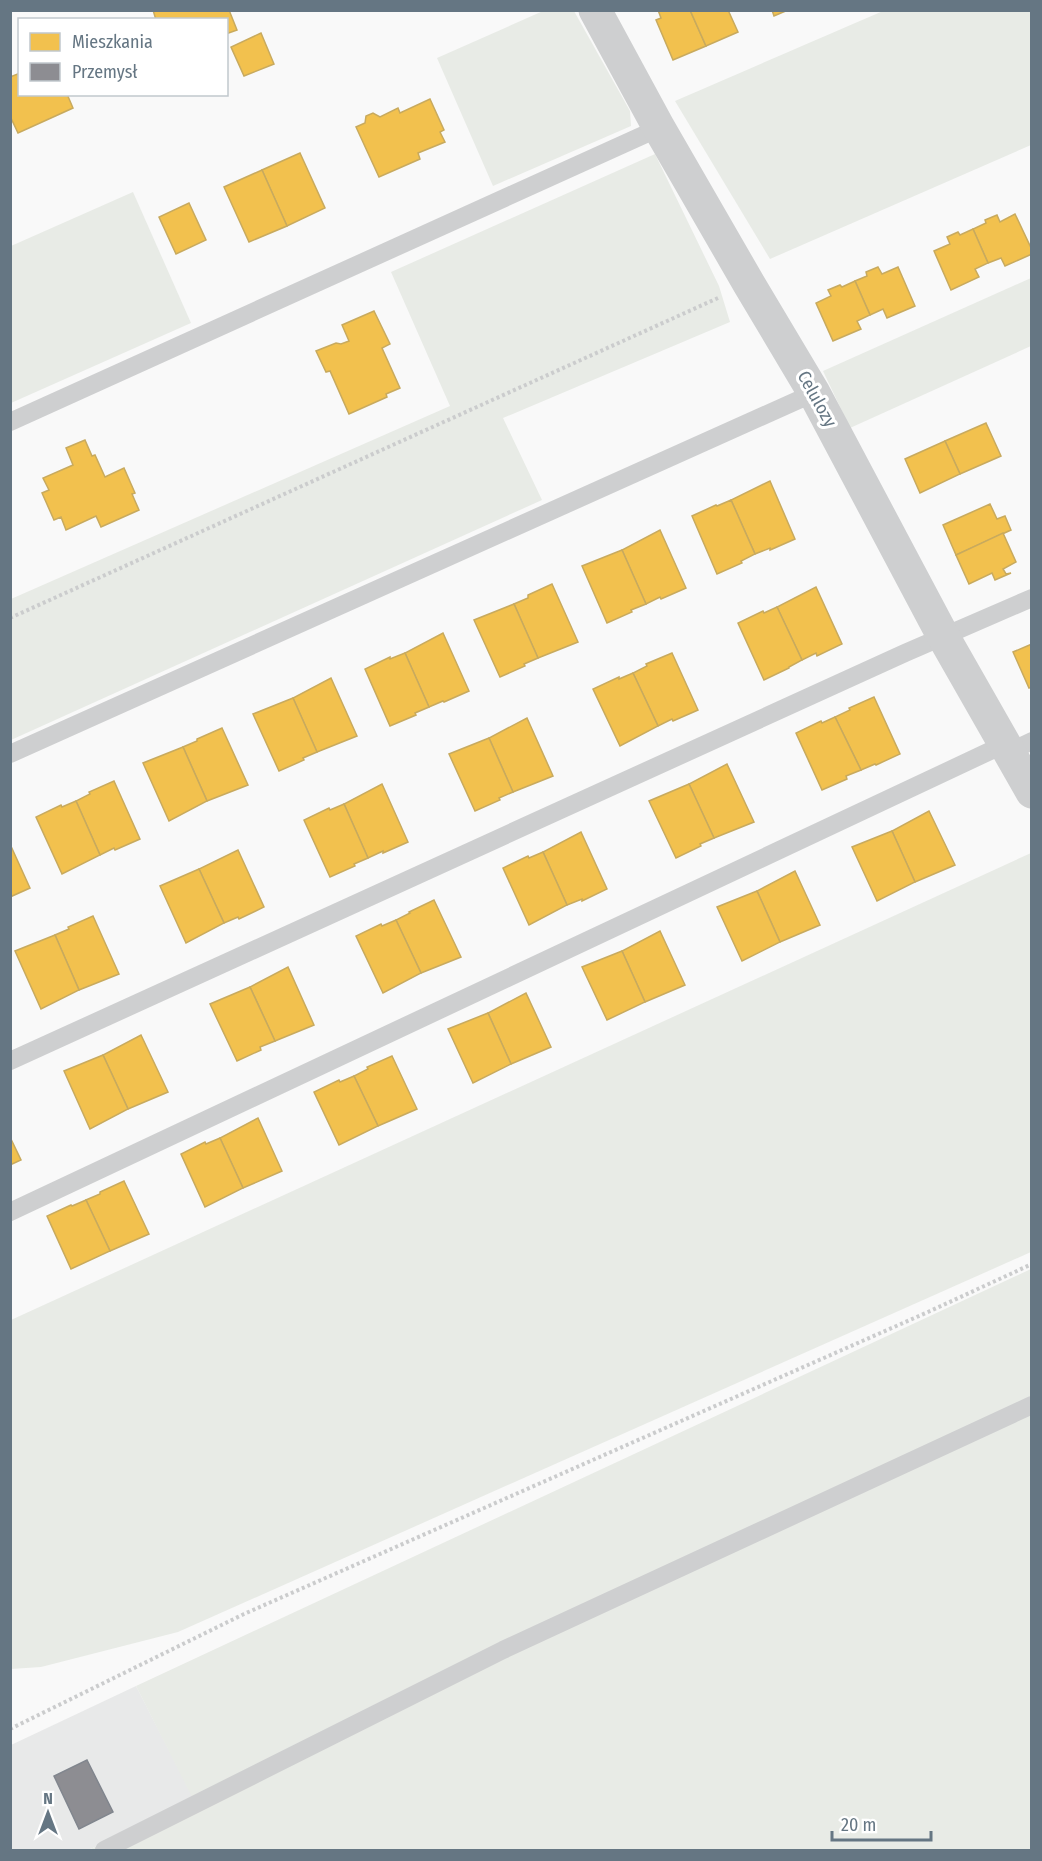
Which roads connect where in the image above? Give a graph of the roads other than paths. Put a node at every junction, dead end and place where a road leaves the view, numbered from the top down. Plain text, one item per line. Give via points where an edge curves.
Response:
1 (595, 10) edge
2 (659, 128) junction
3 (814, 393) junction
4 (10, 422) edge
5 (1032, 598) edge
6 (943, 636) junction
7 (1015, 746) edge
8 (10, 754) edge
9 (1032, 792) edge
10 (10, 1061) edge
11 (10, 1212) edge
12 (1032, 1405) edge
13 (104, 1851) edge

1 - 2 street, Celulozy
2 - 3 street, Celulozy
2 - 4 lane
3 - 6 street, Celulozy
3 - 8 lane
5 - 6 lane
6 - 7 street, Celulozy
6 - 10 lane
7 - 9 street, Celulozy
7 - 11 lane
12 - 13 lane via 503,1650

